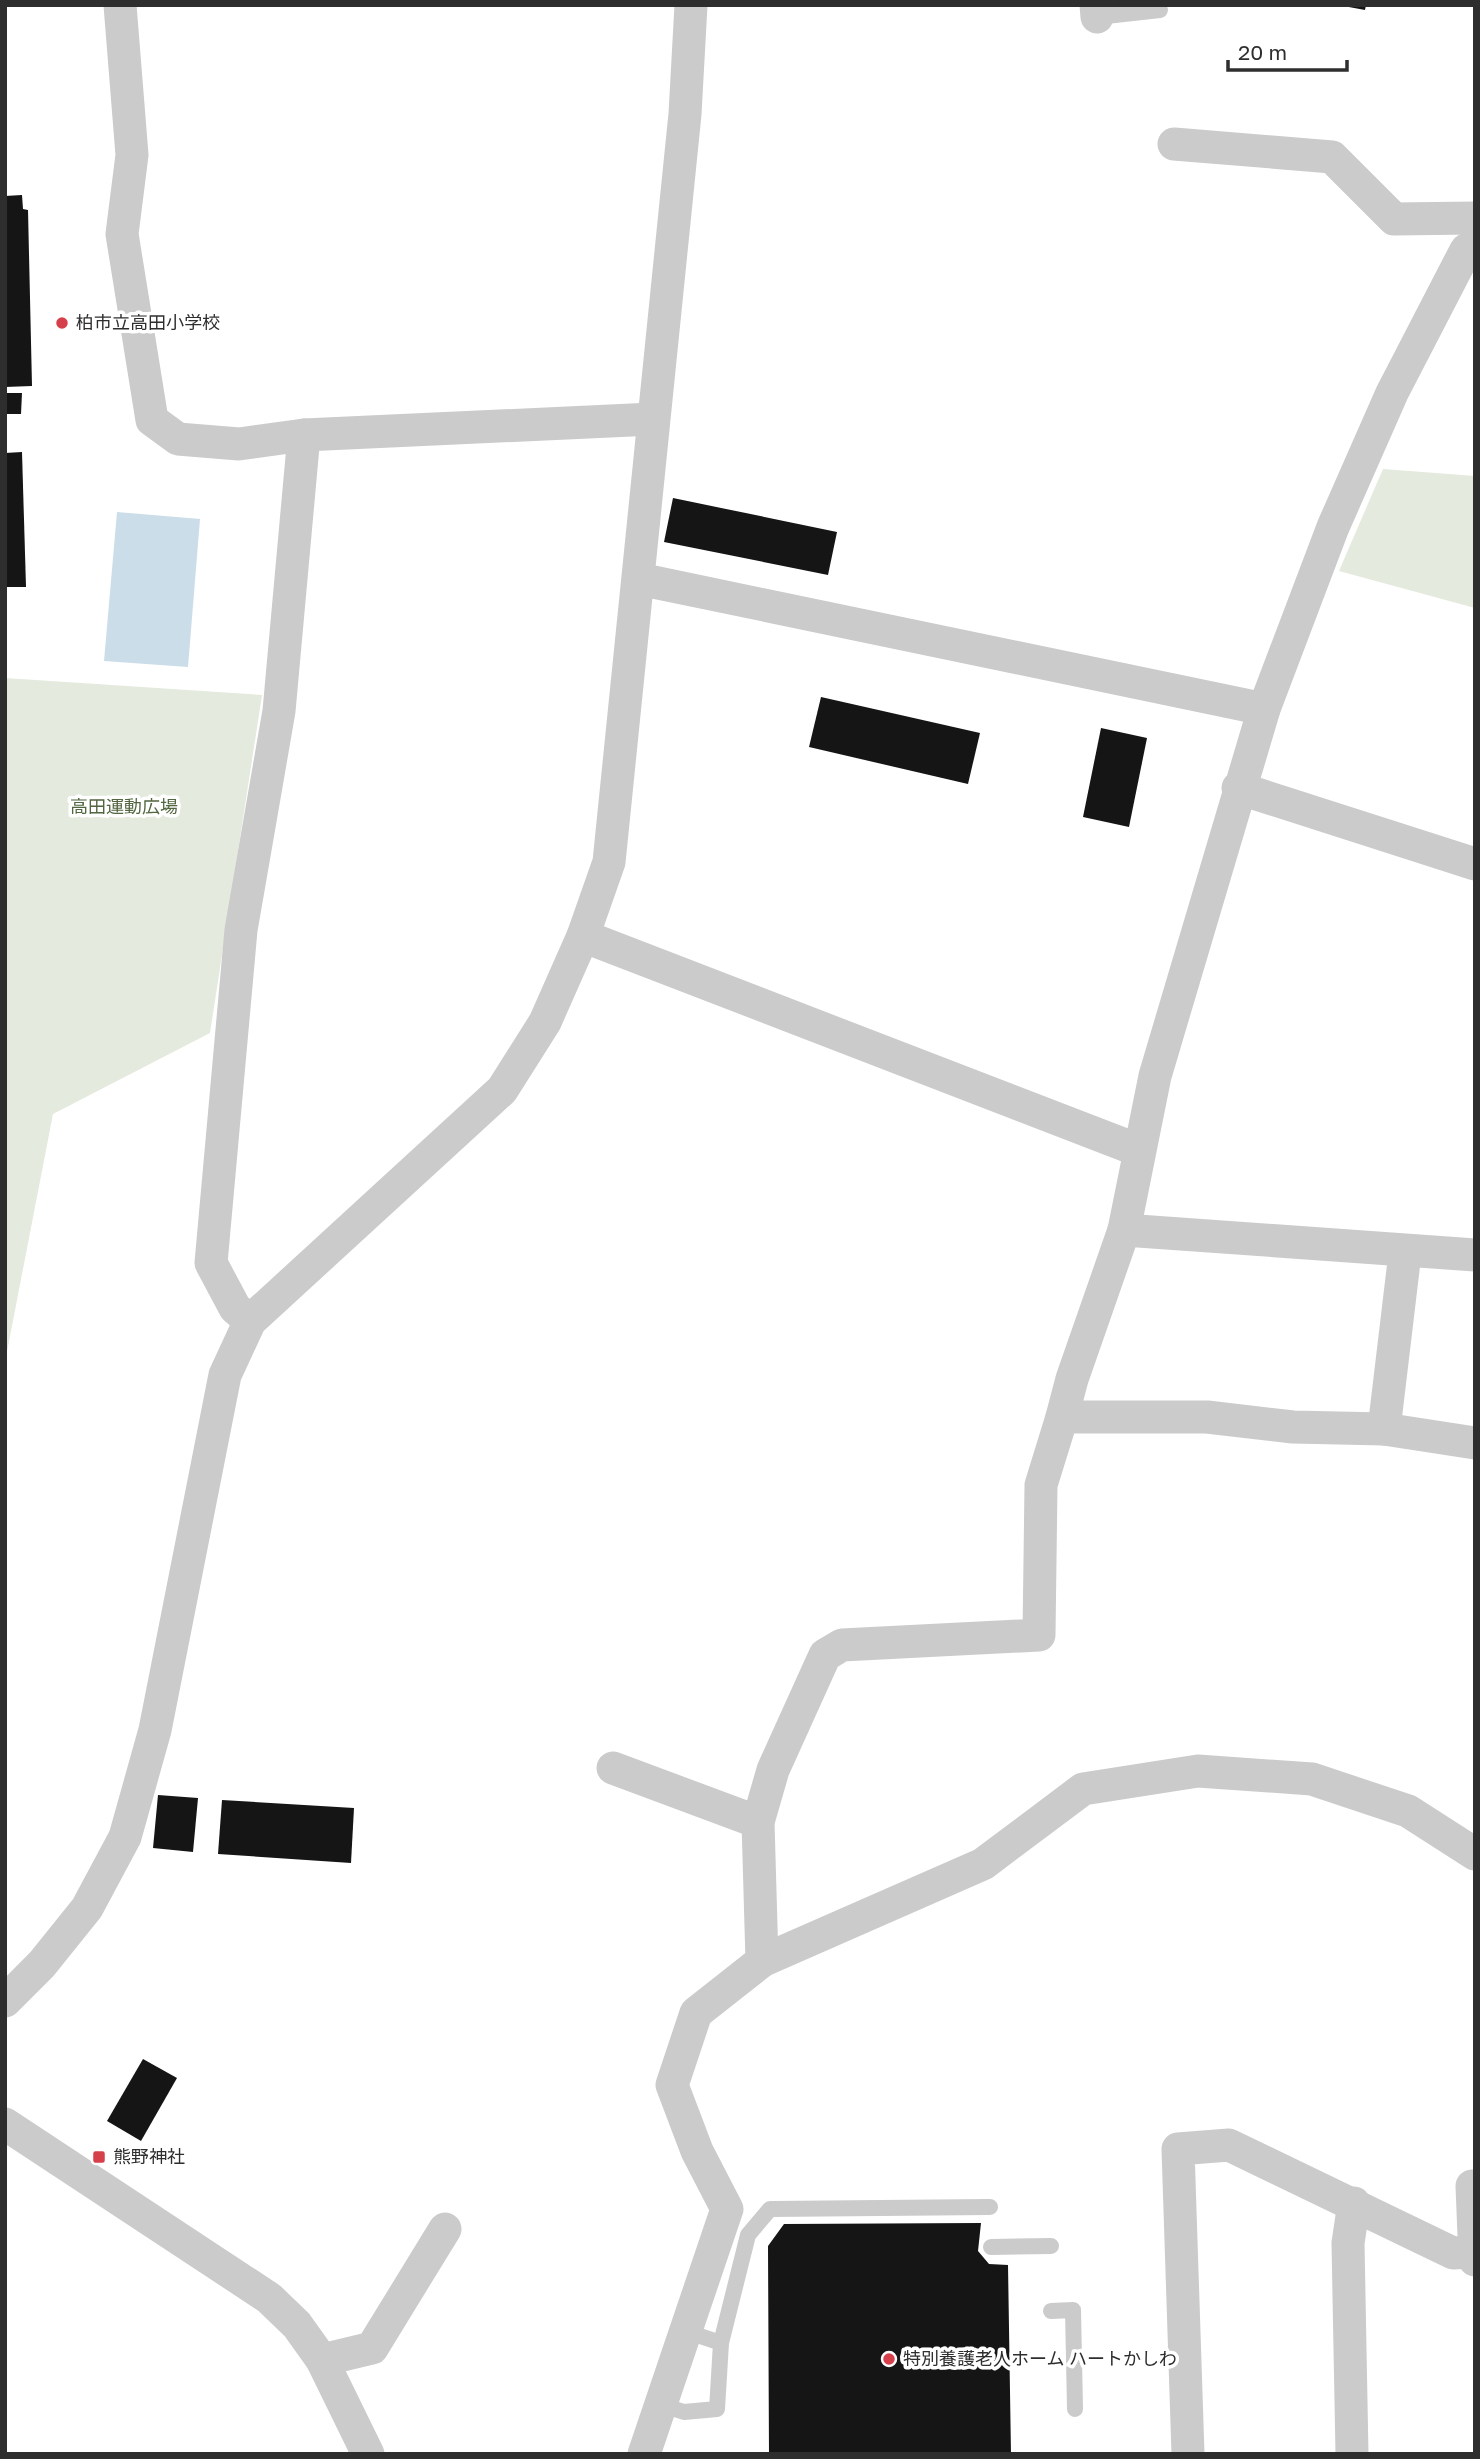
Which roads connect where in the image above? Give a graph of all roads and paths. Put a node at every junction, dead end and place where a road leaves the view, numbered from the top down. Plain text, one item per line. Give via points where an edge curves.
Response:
1 (120, 5) edge
2 (691, 5) edge
3 (1160, 10) dead end
4 (1097, 11) edge
5 (1174, 144) dead end
6 (1475, 218) edge
7 (1475, 245) edge
8 (653, 419) junction
9 (303, 435) junction
10 (639, 579) junction
11 (1264, 709) junction
12 (1238, 788) junction
13 (1475, 864) edge
14 (583, 936) junction
15 (1138, 1150) junction
16 (1124, 1230) junction
17 (1405, 1253) junction
18 (1475, 1255) edge
19 (250, 1321) junction
20 (1062, 1417) junction
21 (1384, 1429) junction
22 (1475, 1443) edge
23 (613, 1768) dead end
24 (758, 1822) junction
25 (1475, 1854) edge
26 (762, 1961) junction
27 (5, 2001) edge
28 (5, 2124) edge
29 (1472, 2186) dead end
30 (1354, 2203) junction
31 (990, 2207) dead end
32 (445, 2229) dead end
33 (1051, 2246) dead end
34 (991, 2248) dead end
35 (1475, 2252) edge
36 (1475, 2260) edge
37 (1051, 2311) dead end
38 (685, 2331) junction
39 (721, 2343) junction
40 (322, 2360) junction
41 (659, 2404) junction
42 (1075, 2409) dead end
43 (368, 2454) edge
44 (644, 2454) edge
45 (1188, 2454) edge
46 (1352, 2454) edge

1 - 9 street via 132,155 122,234 152,420 178,439 239,444
2 - 8 street via 685,114
3 - 4 lane
5 - 6 street via 1332,157 1394,219
7 - 11 street via 1466,250 1392,393 1333,527
8 - 9 street
8 - 10 street
9 - 19 street via 279,711 241,930 211,1264 234,1308
10 - 11 street
10 - 14 street via 609,862
11 - 12 street
12 - 13 street
12 - 15 street
14 - 15 street
14 - 19 street via 545,1022 502,1090
15 - 16 street
16 - 17 street
16 - 20 street
17 - 18 street
17 - 21 street
19 - 27 street via 225,1375 155,1730 125,1837 87,1909
20 - 21 street via 1207,1417 1293,1427
20 - 24 street via 1041,1485 1039,1634 842,1645 825,1656 773,1770
21 - 22 street
23 - 24 street
24 - 26 street
25 - 26 street via 1408,1811 1311,1779 1198,1771 1083,1789 983,1864
26 - 38 street via 696,2013 672,2085 697,2151 727,2209
28 - 40 street via 260,2291 297,2325
29 - 35 street
30 - 35 street via 1453,2253
30 - 45 street via 1229,2145 1178,2149
30 - 46 street via 1348,2243
31 - 39 lane via 769,2210 748,2235
32 - 40 street via 372,2348
33 - 34 lane
35 - 36 street
37 - 42 lane via 1073,2310
38 - 39 lane
38 - 41 street
39 - 41 lane via 717,2409 684,2412
40 - 43 street
41 - 44 street

